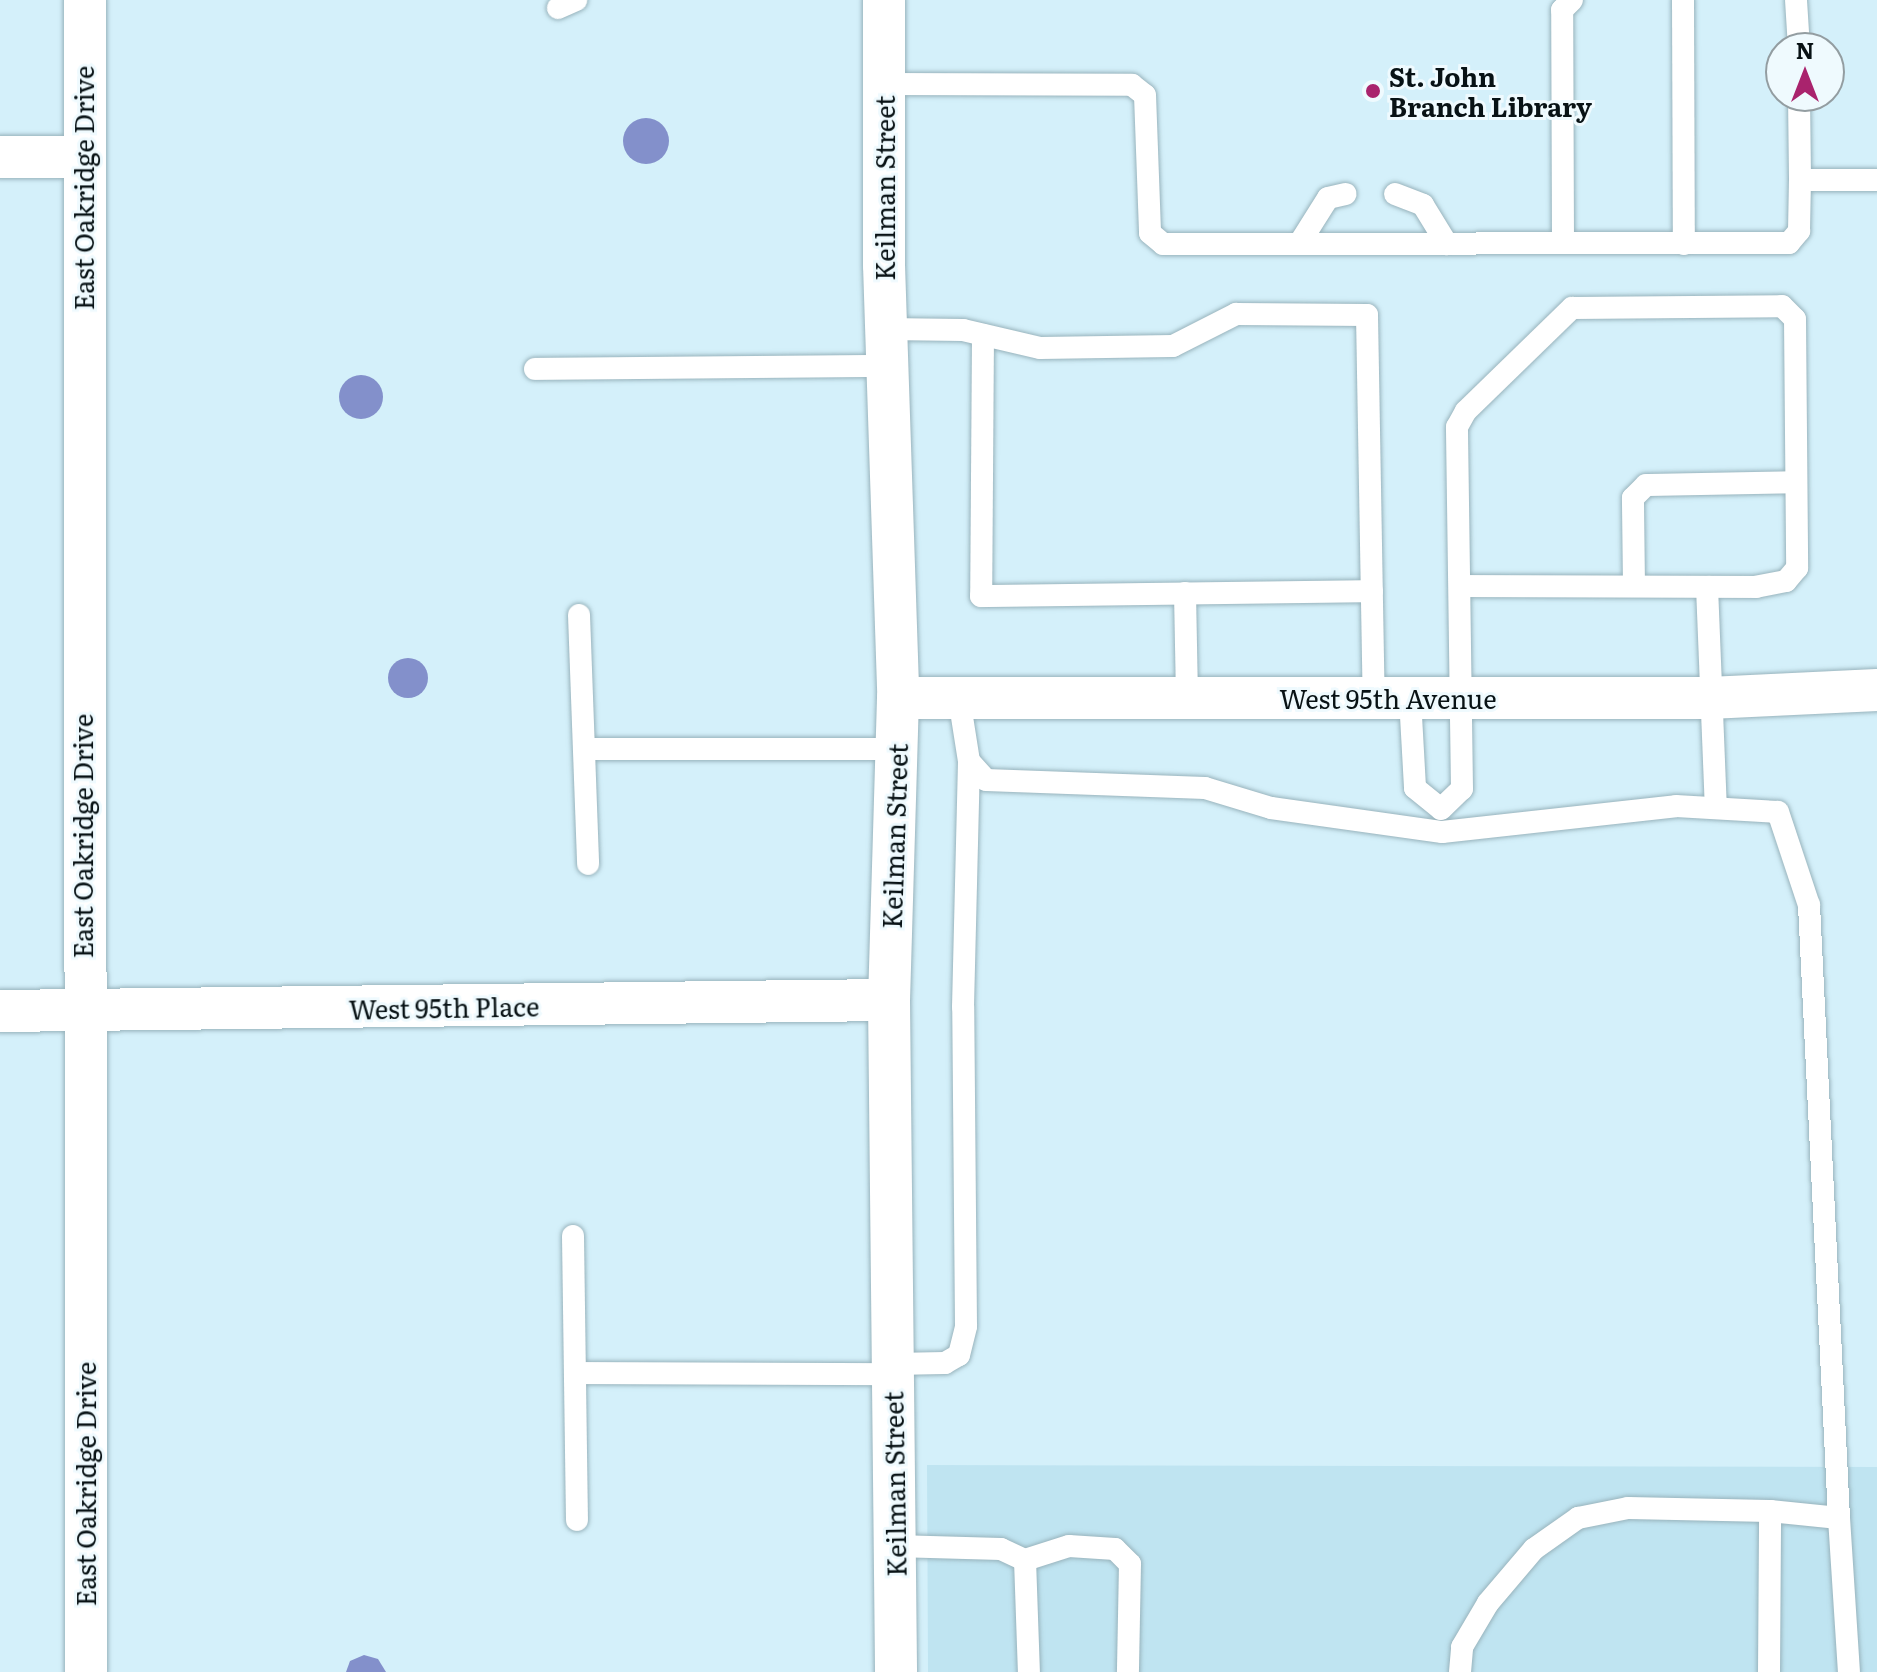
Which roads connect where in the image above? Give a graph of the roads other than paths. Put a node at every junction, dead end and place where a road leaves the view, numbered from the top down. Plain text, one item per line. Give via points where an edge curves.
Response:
1 (85, 0) edge
2 (884, 0) edge
3 (1572, 0) edge
4 (1683, 0) edge
5 (1796, 0) edge
6 (1798, 32) edge
7 (884, 84) junction
8 (1799, 112) edge
9 (0, 157) edge
10 (82, 157) junction
11 (1800, 180) junction
12 (1877, 180) edge
13 (1346, 194) dead end
14 (1395, 194) dead end
15 (1563, 243) junction
16 (1299, 244) junction
17 (1447, 244) junction
18 (1684, 244) junction
19 (983, 335) junction
20 (886, 348) junction
21 (535, 369) dead end
22 (1796, 482) junction
23 (1460, 586) junction
24 (1634, 586) junction
25 (1707, 587) junction
26 (1372, 591) junction
27 (1185, 593) junction
28 (579, 615) dead end
29 (1877, 690) edge
30 (898, 698) junction
31 (959, 698) junction
32 (1187, 698) junction
33 (1392, 698) junction
34 (1461, 698) junction
35 (1709, 698) junction
36 (584, 749) junction
37 (897, 749) junction
38 (969, 761) junction
39 (1716, 807) junction
40 (1441, 809) junction
41 (1442, 832) junction
42 (588, 864) dead end
43 (889, 1000) junction
44 (0, 1011) edge
45 (82, 1013) junction
46 (573, 1236) dead end
47 (893, 1369) junction
48 (579, 1373) junction
49 (1770, 1511) junction
50 (1839, 1518) junction
51 (577, 1520) dead end
52 (895, 1546) junction
53 (1025, 1560) junction
54 (86, 1672) edge
55 (896, 1672) edge
56 (1029, 1672) edge
57 (1128, 1672) edge
58 (1460, 1672) edge
59 (1769, 1672) edge
60 (1849, 1672) edge

1 - 10 street, East Oakridge Drive
2 - 7 street, Keilman Street
3 - 15 lane via 1562,10
4 - 18 lane
5 - 6 lane
7 - 16 lane via 1132,85 1145,95 1150,233 1163,244
7 - 20 street, Keilman Street
8 - 11 lane
9 - 10 street
10 - 45 street, East Oakridge Drive
11 - 12 lane
11 - 18 lane via 1799,231 1789,243
13 - 16 lane via 1328,198
14 - 17 lane via 1423,205
15 - 17 lane
15 - 18 lane
16 - 17 lane
19 - 20 lane
19 - 26 lane via 1040,348 1173,346 1236,314 1367,315
19 - 27 lane via 981,596
20 - 21 lane
20 - 30 street, Keilman Street
22 - 23 lane via 1795,319 1782,306 1572,308 1466,411 1457,427
22 - 24 lane via 1646,485 1633,498
22 - 25 lane via 1797,568 1786,581
23 - 24 lane
23 - 34 lane
24 - 25 lane
25 - 35 lane
26 - 27 lane
26 - 33 lane
27 - 32 lane
28 - 36 lane
29 - 35 street, West 95th Avenue
30 - 31 street, West 95th Avenue
30 - 37 street, Keilman Street
31 - 32 street, West 95th Avenue
31 - 38 lane
32 - 33 street, West 95th Avenue
33 - 34 street, West 95th Avenue
33 - 40 lane via 1415,788
34 - 35 street, West 95th Avenue
34 - 40 lane via 1462,789
35 - 39 lane
36 - 37 lane
36 - 42 lane
37 - 43 street, Keilman Street
38 - 41 lane via 986,780 1205,788 1271,808
38 - 47 lane via 963,1007 966,1326 959,1355 945,1363
39 - 41 lane via 1676,806
39 - 50 lane via 1778,812 1809,905
40 - 41 lane
43 - 45 street, West 95th Place
43 - 47 street, Keilman Street
44 - 45 street, West 95th Place
45 - 54 street, East Oakridge Drive
46 - 48 lane
47 - 48 lane
47 - 52 street, Keilman Street
48 - 51 lane
49 - 50 lane
49 - 58 lane via 1628,1508 1578,1518 1534,1549 1488,1603 1462,1647
49 - 59 lane
50 - 60 lane
52 - 53 lane via 1001,1549
52 - 55 street, Keilman Street
53 - 56 lane
53 - 57 lane via 1069,1546 1115,1549 1130,1564

